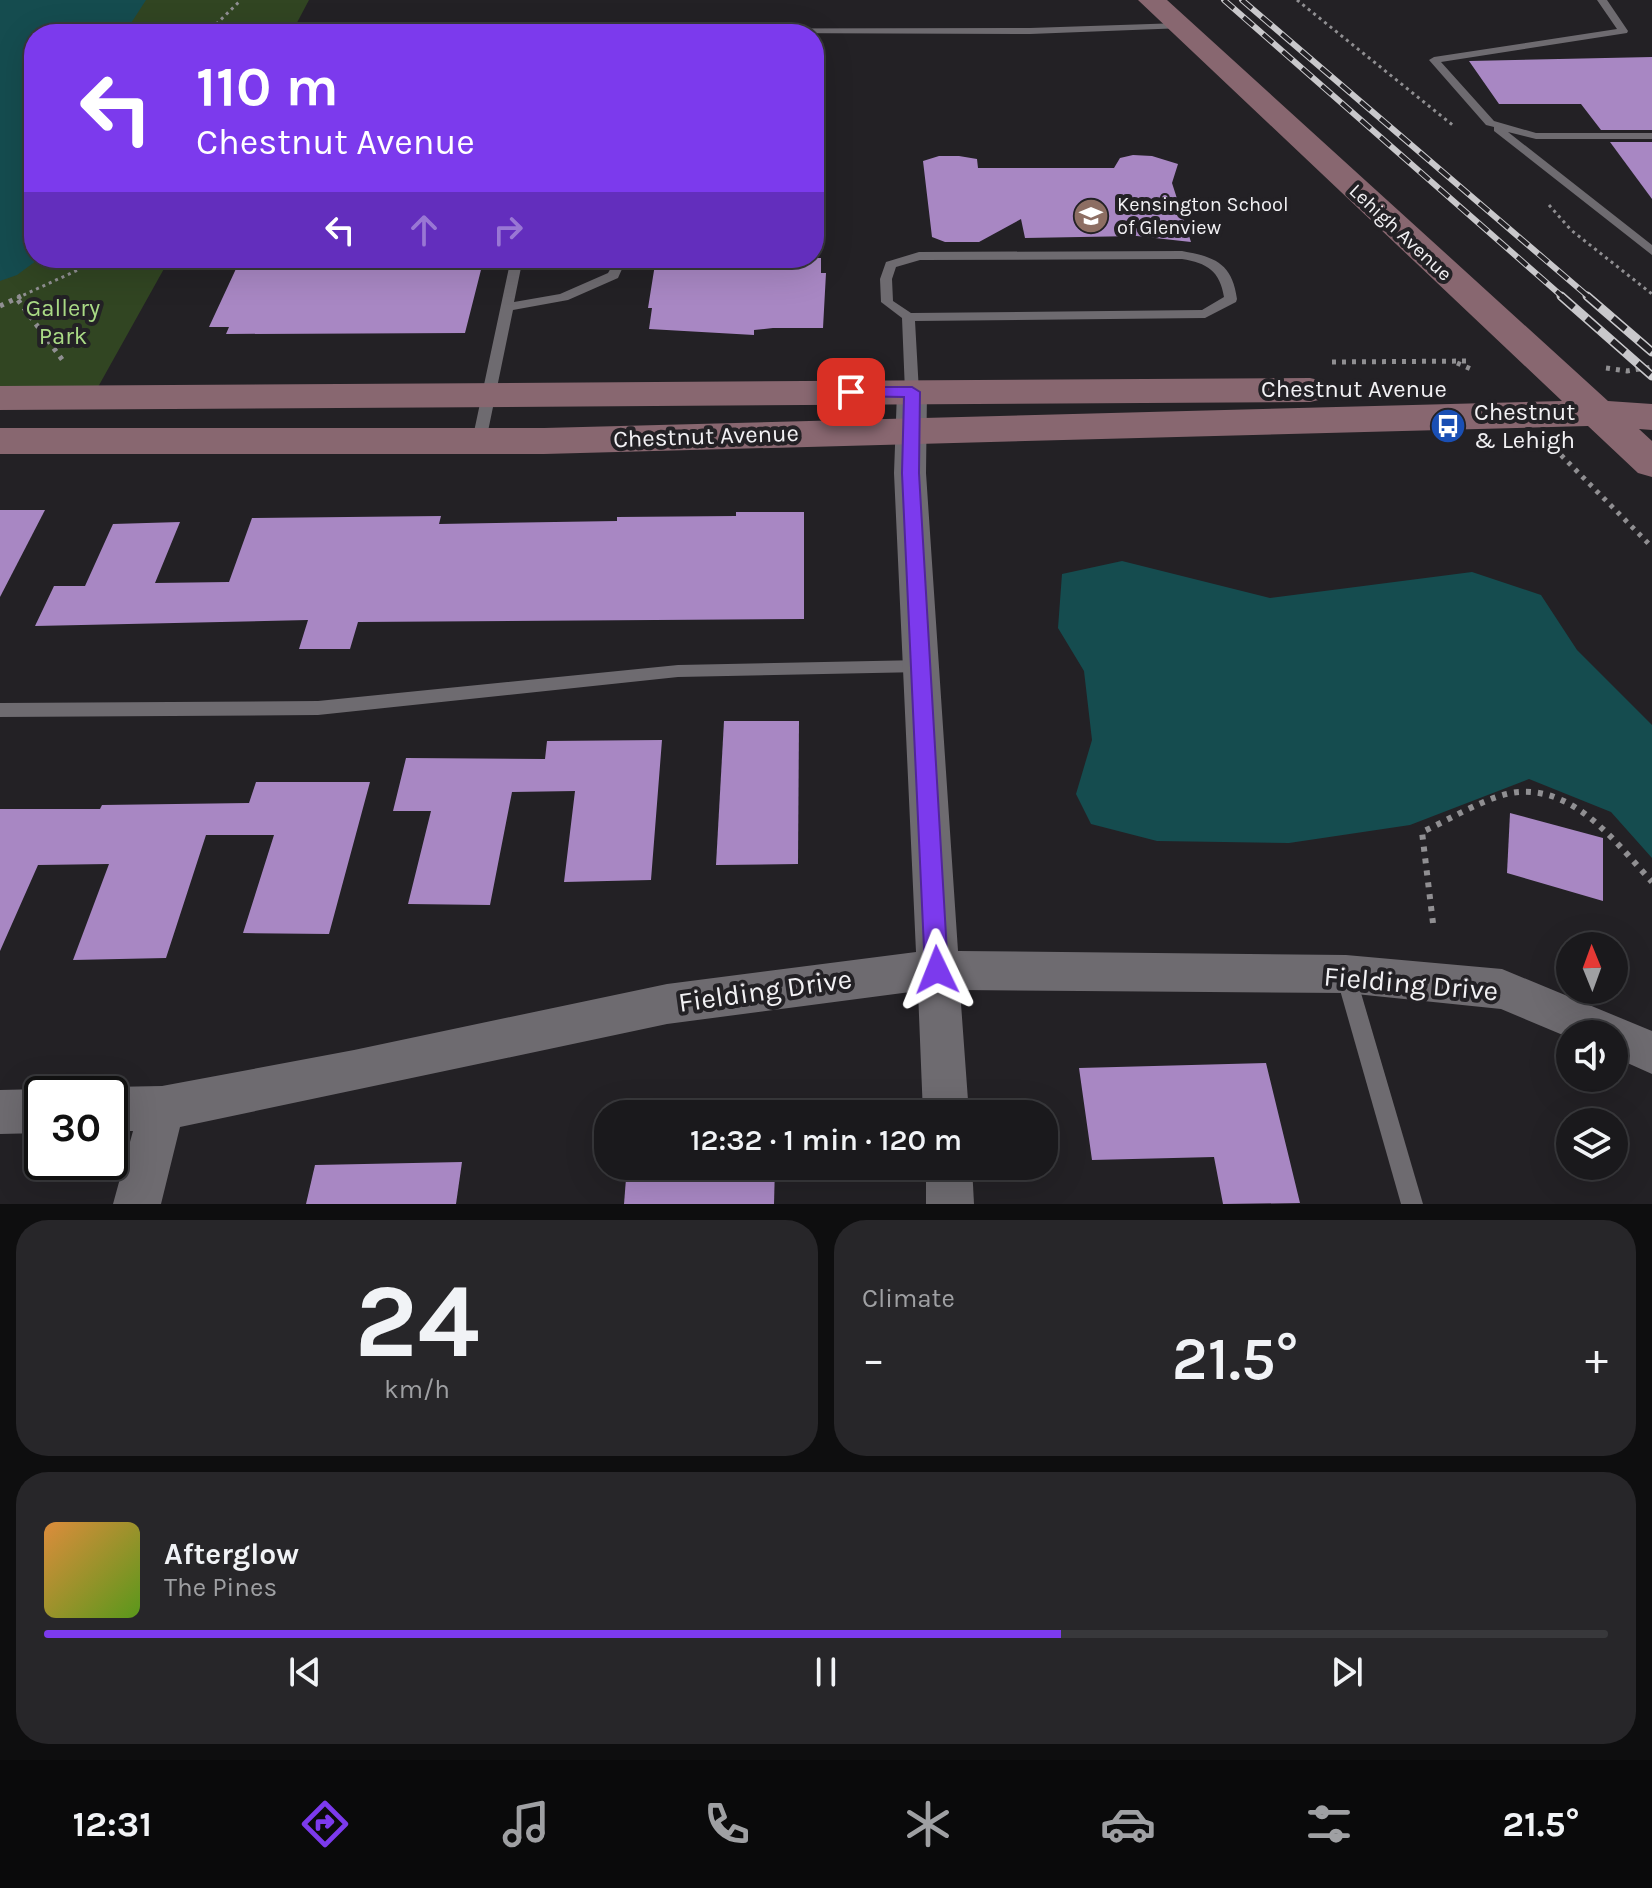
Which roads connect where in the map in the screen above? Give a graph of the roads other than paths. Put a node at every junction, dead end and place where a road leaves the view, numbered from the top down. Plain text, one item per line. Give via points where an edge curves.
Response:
1 (1151, 0) edge
2 (1602, 0) edge
3 (1180, 26) junction
4 (824, 31) edge
5 (1490, 123) junction
6 (1652, 136) edge
7 (1652, 251) edge
8 (515, 268) edge
9 (616, 269) dead end
10 (507, 307) junction
11 (908, 317) junction
12 (1590, 389) junction
13 (1652, 389) edge
14 (488, 395) junction
15 (0, 398) edge
16 (911, 410) junction
17 (1652, 417) edge
18 (0, 441) edge
19 (479, 441) junction
20 (1652, 463) edge
21 (922, 666) junction
22 (0, 710) edge
23 (937, 970) junction
24 (1346, 974) junction
25 (1578, 1020) edge
26 (1628, 1041) edge
27 (1652, 1053) edge
28 (945, 1100) edge
29 (162, 1108) junction
30 (128, 1109) edge
31 (24, 1111) edge
32 (0, 1112) edge
33 (949, 1180) edge
34 (137, 1204) edge
35 (950, 1204) edge
36 (1412, 1204) edge

1 - 3 street, Lehigh Avenue
2 - 5 lane via 1623,31 1434,60
3 - 4 lane
3 - 12 street, Lehigh Avenue
5 - 6 lane via 1536,136
5 - 7 lane
8 - 10 lane
9 - 10 lane via 614,275 563,297
10 - 14 lane
11 - 11 lane via 1205,314 1231,299 1229,281 1210,260 1182,255 919,256 890,265 886,279 887,302
11 - 16 lane
12 - 13 street, Chestnut Avenue
12 - 16 street, Chestnut Avenue
12 - 17 street, Chestnut Avenue
12 - 20 street, Lehigh Avenue
14 - 15 street, Chestnut Avenue
14 - 16 street, Chestnut Avenue
14 - 19 lane
16 - 19 street, Chestnut Avenue
16 - 21 street
18 - 19 street, Chestnut Avenue
21 - 22 lane via 678,671 318,708
21 - 23 street
23 - 24 street, Fielding Drive
23 - 28 street
23 - 29 street, Fielding Drive via 667,1004
24 - 25 street, Fielding Drive via 1502,989
24 - 36 lane
26 - 27 street, Fielding Drive
29 - 30 street, Fielding Drive
29 - 34 street
31 - 32 street
33 - 35 street

